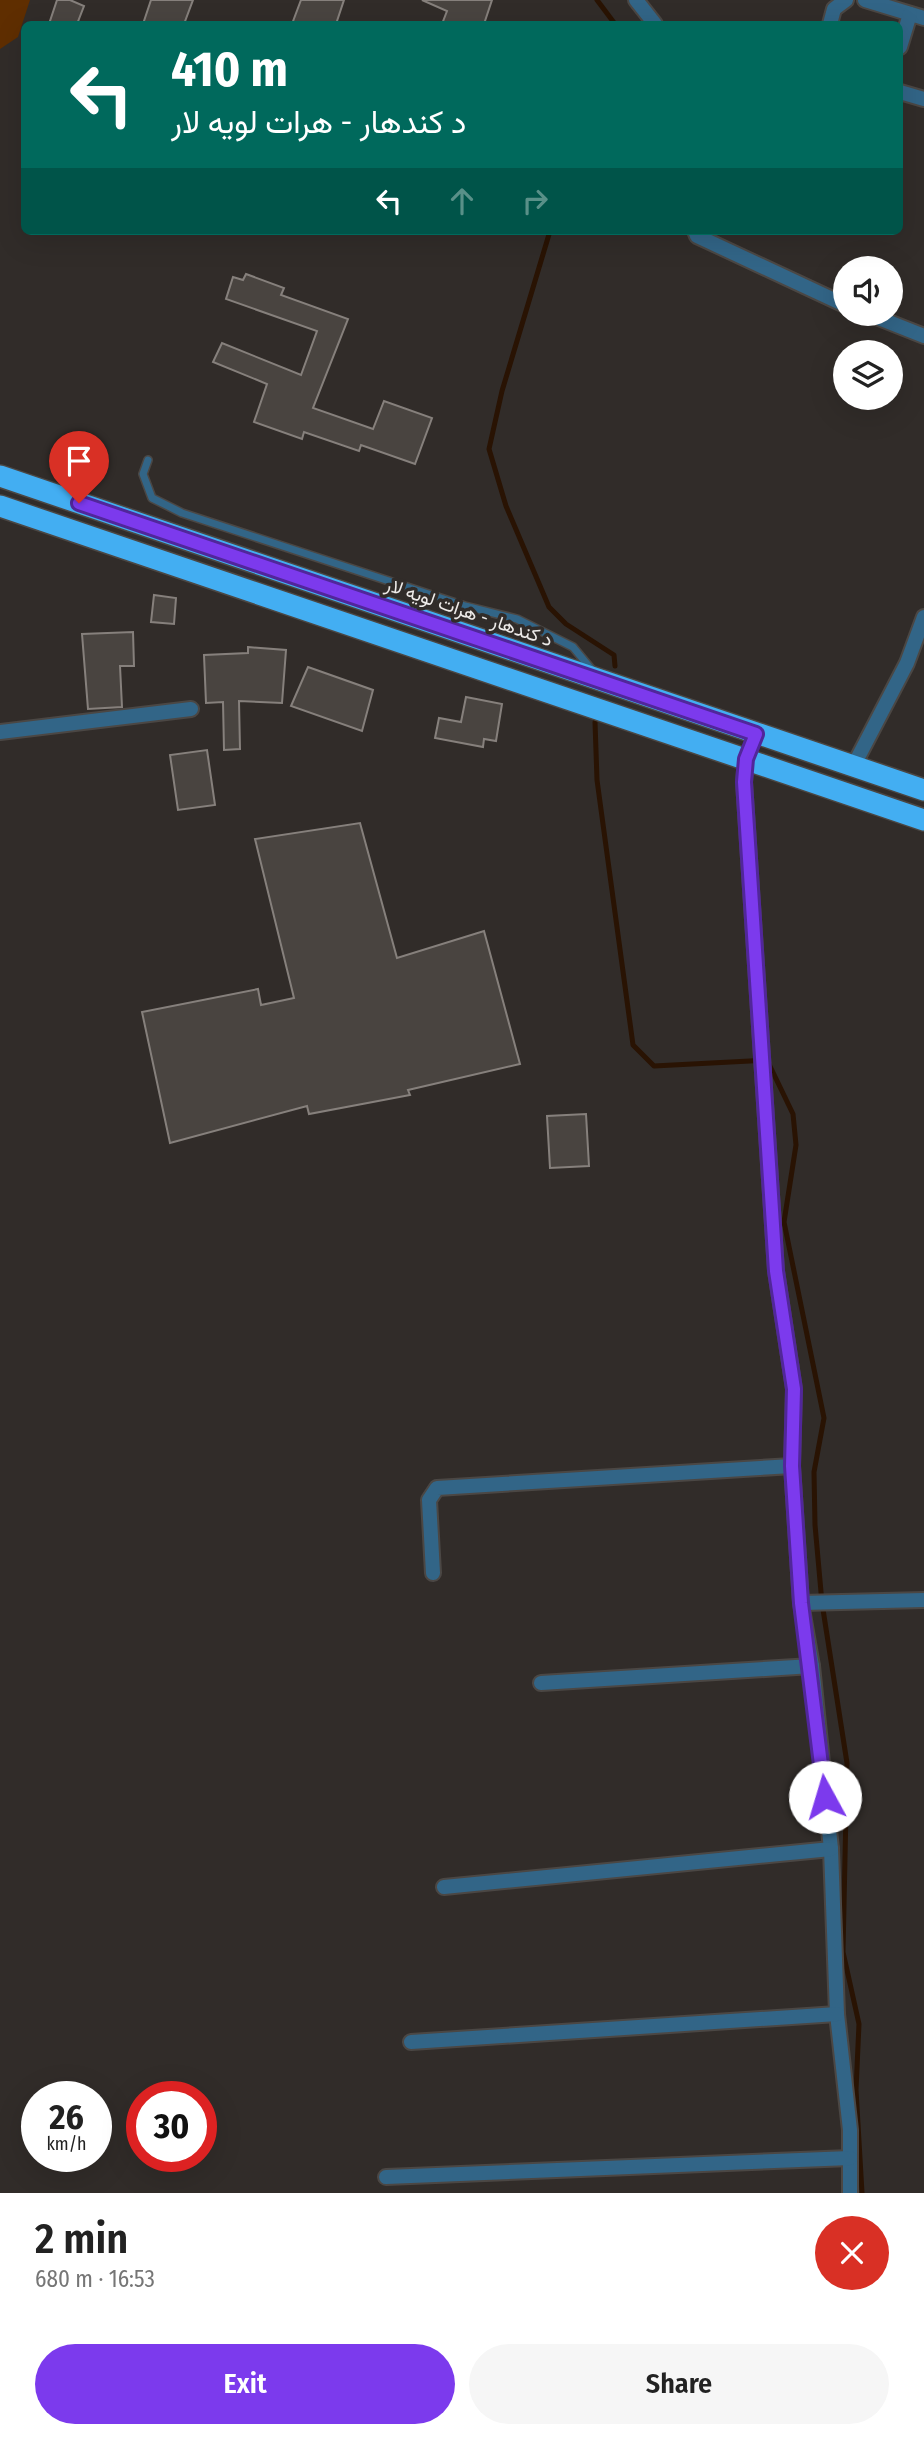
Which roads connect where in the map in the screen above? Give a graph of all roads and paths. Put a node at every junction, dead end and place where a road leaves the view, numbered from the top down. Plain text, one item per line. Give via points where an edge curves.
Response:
1 (636, 0) edge
2 (846, 0) edge
3 (865, 0) edge
4 (917, 16) edge
5 (653, 21) edge
6 (831, 21) edge
7 (903, 42) edge
8 (903, 93) edge
9 (924, 99) edge
10 (700, 235) edge
11 (833, 299) edge
12 (899, 326) edge
13 (924, 336) edge
14 (148, 460) dead end
15 (0, 475) edge
16 (0, 506) edge
17 (132, 521) junction
18 (125, 548) junction
19 (924, 617) edge
20 (602, 682) junction
21 (191, 709) dead end
22 (0, 732) edge
23 (756, 734) junction
24 (746, 759) junction
25 (853, 766) junction
26 (924, 790) edge
27 (924, 820) edge
28 (792, 1466) junction
29 (433, 1573) dead end
30 (924, 1600) edge
31 (814, 1602) junction
32 (811, 1667) junction
33 (541, 1683) dead end
34 (831, 1849) junction
35 (444, 1887) dead end
36 (837, 2014) junction
37 (411, 2042) dead end
38 (850, 2158) junction
39 (386, 2177) dead end
40 (850, 2193) edge

1 - 5 street
2 - 6 street via 834,9
3 - 4 street
4 - 7 street
8 - 9 street
10 - 11 street
12 - 13 street
14 - 20 lane via 143,474 152,498 162,503 374,577 517,619 573,647
15 - 17 highway, د کندهار - هرات لويه لار
16 - 18 highway
17 - 18 highway
17 - 20 highway, د کندهار - هرات لويه لار
18 - 24 highway
19 - 25 street via 908,663
20 - 23 highway, د کندهار - هرات لويه لار
21 - 22 street
23 - 24 highway
23 - 25 highway, د کندهار - هرات لويه لار
24 - 27 highway
24 - 28 street via 776,1271 794,1389
25 - 26 highway, د کندهار - هرات لويه لار
28 - 29 street via 437,1488 429,1500
28 - 31 street
30 - 31 street
31 - 32 street
32 - 33 street
32 - 34 street
34 - 35 street
34 - 36 street
36 - 37 street
36 - 38 street
38 - 39 street
38 - 40 street

